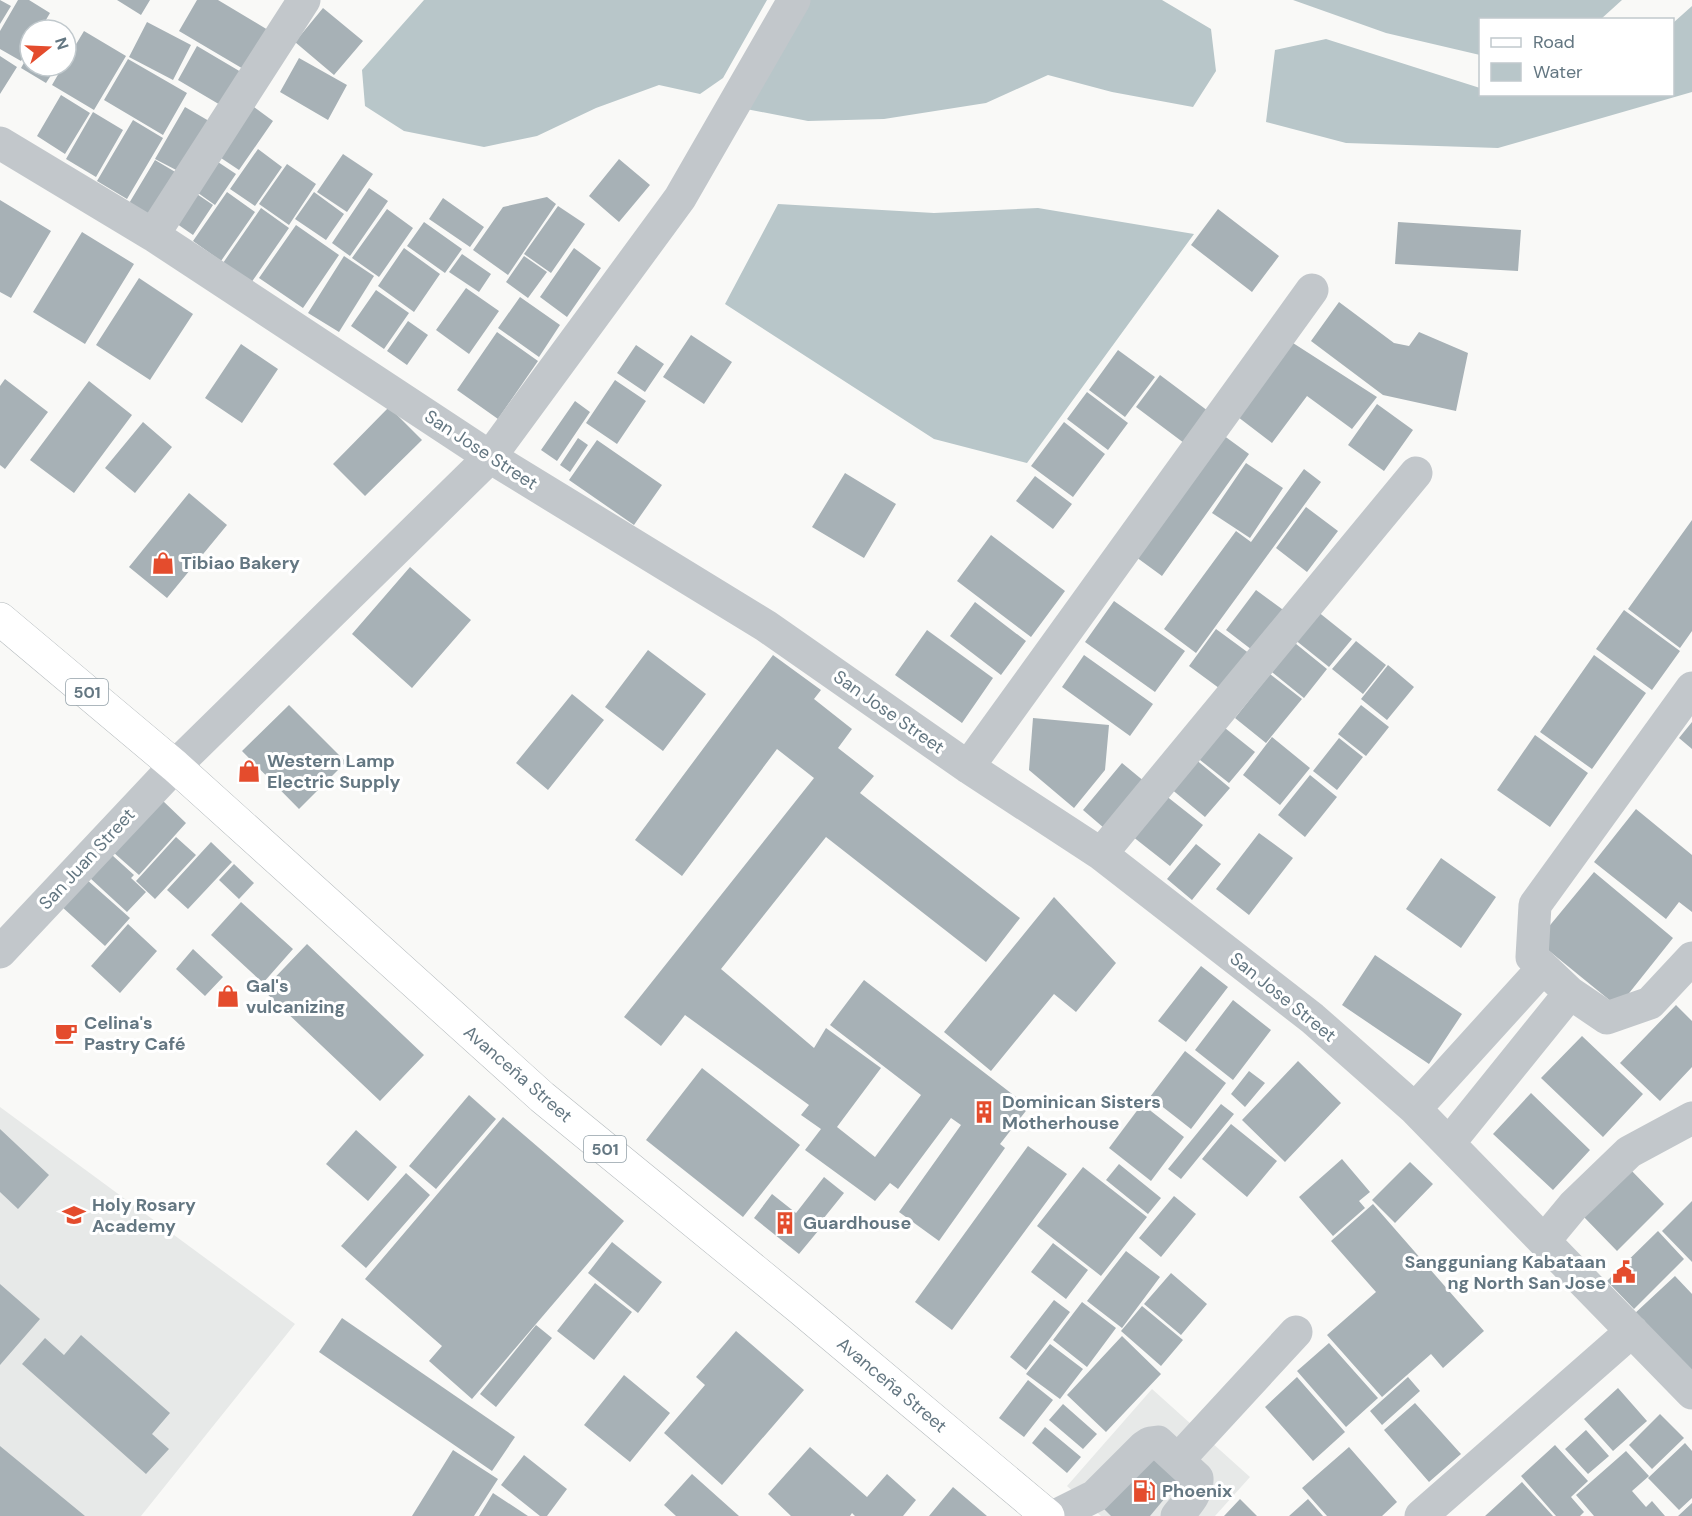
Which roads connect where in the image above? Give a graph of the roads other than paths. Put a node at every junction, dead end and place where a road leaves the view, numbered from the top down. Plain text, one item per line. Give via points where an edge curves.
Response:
1 (304, 0) edge
2 (794, 0) edge
3 (0, 143) edge
4 (153, 235) junction
5 (1312, 290) dead end
6 (490, 457) junction
7 (1416, 472) dead end
8 (0, 619) edge
9 (1692, 688) edge
10 (175, 766) junction
11 (968, 767) junction
12 (1101, 854) junction
13 (0, 952) edge
14 (1692, 958) edge
15 (1543, 968) junction
16 (1570, 993) junction
17 (1415, 1108) junction
18 (1692, 1118) edge
19 (1449, 1143) junction
20 (1544, 1241) junction
21 (1632, 1331) junction
22 (1296, 1332) dead end
23 (1692, 1393) edge
24 (1178, 1460) junction
25 (1048, 1516) edge
26 (1055, 1516) edge
27 (1177, 1516) edge
28 (1421, 1516) edge

1 - 4 street
2 - 6 street, San Juan Street via 680,198
3 - 4 street, San Jose Street
4 - 6 street, San Jose Street
5 - 11 street
6 - 10 street, San Juan Street
6 - 11 street, San Jose Street via 766,626
7 - 12 street
8 - 10 main road, Avanceña Street / 501
9 - 15 street via 1535,905 1532,957
10 - 13 street, San Juan Street
10 - 25 main road, Avanceña Street / 501 via 542,1097
11 - 12 street, San Jose Street
12 - 17 street, San Jose Street via 1312,1018
14 - 16 street via 1650,1003 1607,1018
15 - 16 street
15 - 17 street
16 - 19 street
17 - 19 street, San Jose Street
18 - 20 street via 1629,1152 1573,1206
19 - 20 street, San Jose Street
20 - 21 street, San Jose Street
21 - 23 street, San Jose Street
21 - 28 street
22 - 24 street
24 - 26 street via 1158,1442 1150,1443 1095,1496
24 - 27 street via 1198,1483 1194,1495

